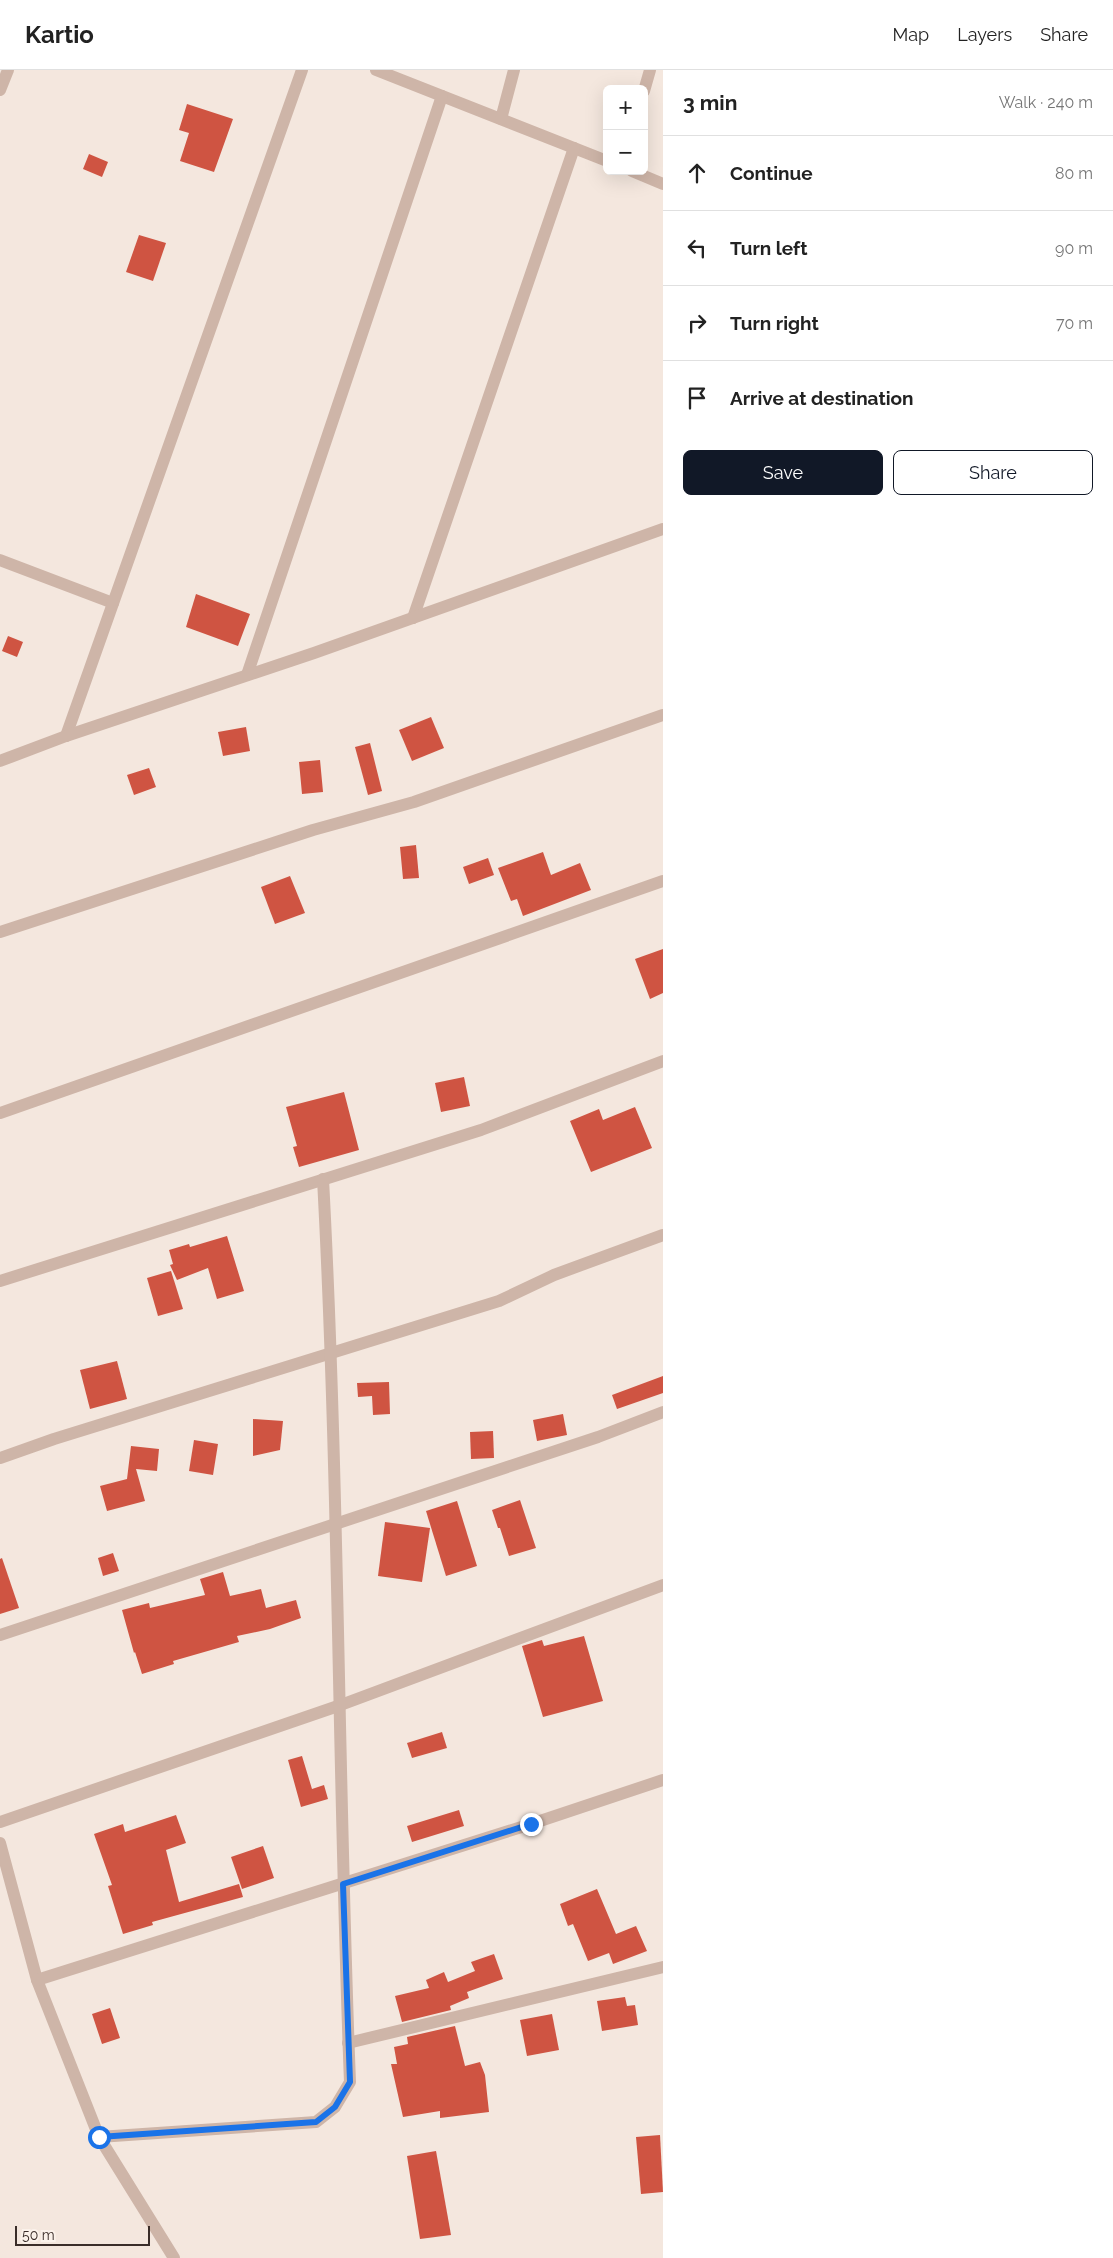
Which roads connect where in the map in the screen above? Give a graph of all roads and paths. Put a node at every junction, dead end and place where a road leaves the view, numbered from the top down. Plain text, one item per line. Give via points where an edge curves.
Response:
1 (8, 70) edge
2 (302, 70) edge
3 (376, 70) edge
4 (514, 70) edge
5 (650, 70) edge
6 (646, 85) edge
7 (0, 90) edge
8 (442, 96) junction
9 (502, 120) junction
10 (574, 148) junction
11 (603, 159) edge
12 (642, 175) edge
13 (663, 184) edge
14 (663, 529) edge
15 (0, 560) edge
16 (113, 603) junction
17 (412, 618) junction
18 (247, 676) junction
19 (663, 715) edge
20 (66, 736) junction
21 (0, 761) edge
22 (663, 881) edge
23 (0, 932) edge
24 (663, 1061) edge
25 (0, 1113) edge
26 (324, 1179) junction
27 (663, 1235) edge
28 (0, 1281) edge
29 (332, 1353) junction
30 (663, 1412) edge
31 (0, 1458) edge
32 (335, 1522) junction
33 (663, 1585) edge
34 (0, 1635) edge
35 (338, 1706) junction
36 (663, 1780) edge
37 (0, 1822) edge
38 (0, 1843) edge
39 (343, 1884) junction
40 (663, 1967) edge
41 (36, 1980) junction
42 (348, 2043) junction
43 (99, 2137) junction
44 (174, 2258) edge

1 - 7 street
2 - 16 street
3 - 8 street
4 - 9 street
5 - 6 street
8 - 9 street
8 - 18 street
9 - 10 street
10 - 11 street
10 - 17 street
12 - 13 street
14 - 17 street
15 - 16 street
16 - 20 street
17 - 18 street
18 - 20 street
19 - 23 street via 414,802 313,830
20 - 21 street
22 - 25 street
24 - 26 street via 481,1130
26 - 28 street
26 - 29 street
27 - 29 street via 554,1275 498,1301
29 - 31 street
29 - 32 street
30 - 32 street via 598,1437
32 - 34 street
32 - 35 street
33 - 35 street
35 - 37 street
35 - 39 street
36 - 39 street
38 - 41 street
39 - 41 street
39 - 42 street
40 - 42 street
41 - 43 street
42 - 43 street via 350,2082 335,2107 316,2122
43 - 44 street

